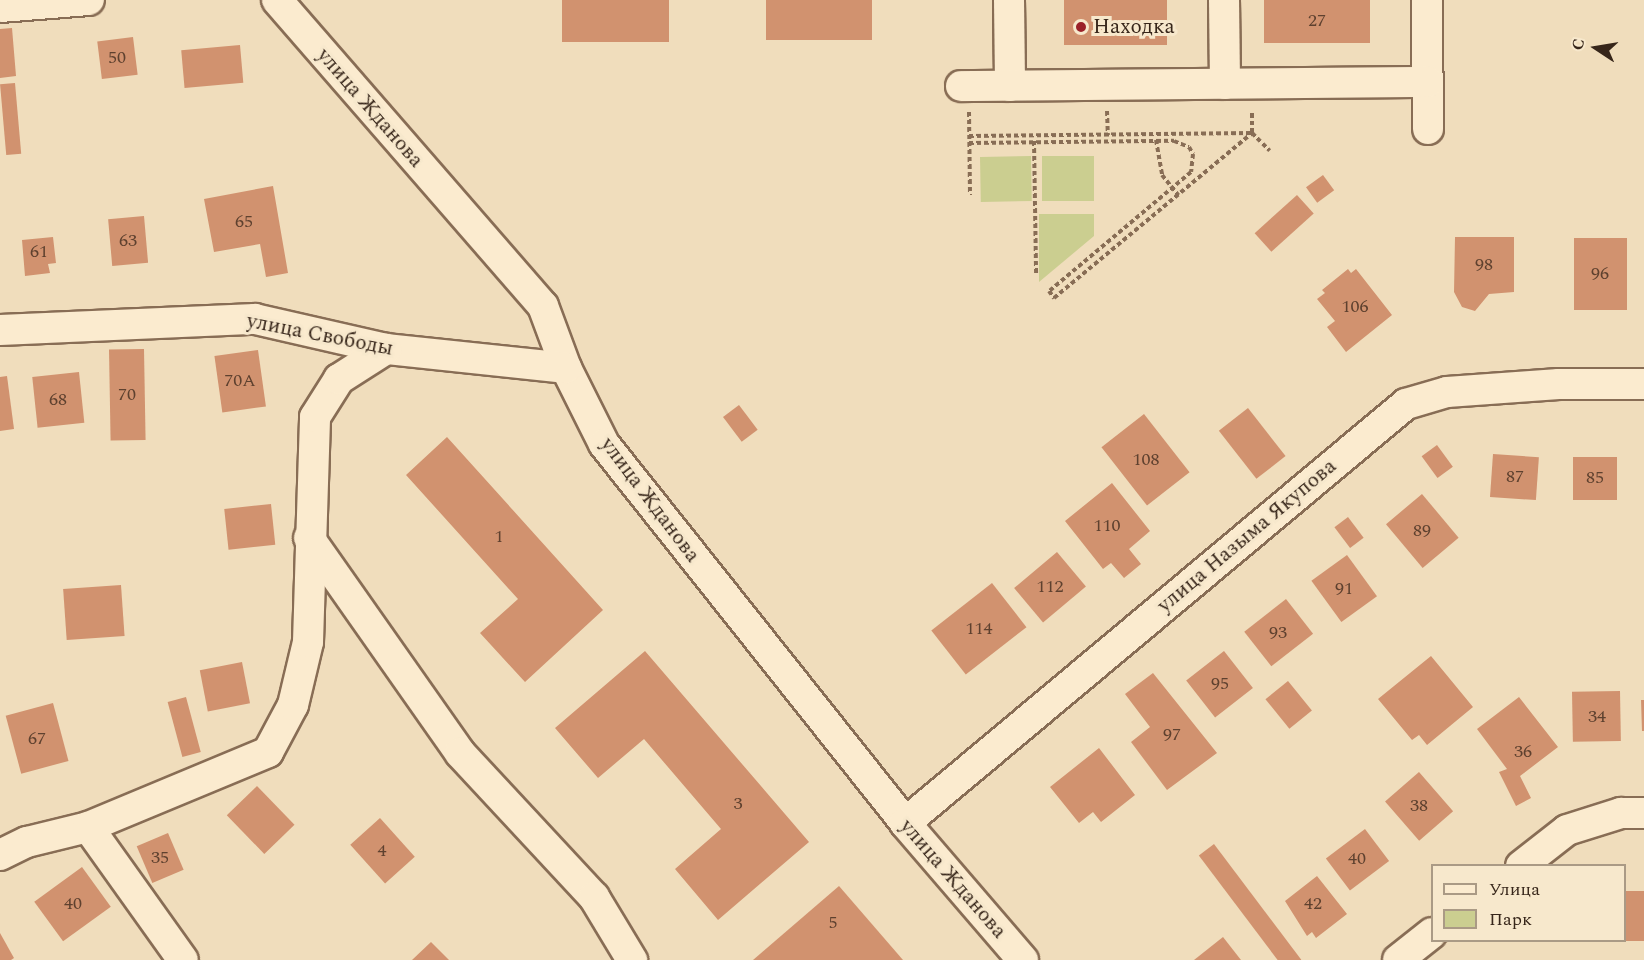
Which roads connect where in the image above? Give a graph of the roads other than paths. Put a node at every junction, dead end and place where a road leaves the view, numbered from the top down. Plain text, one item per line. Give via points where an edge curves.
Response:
1 (89, 0) edge
2 (277, 0) edge
3 (1009, 0) edge
4 (1224, 0) edge
5 (1427, 0) edge
6 (0, 7) edge
7 (1428, 82) junction
8 (1238, 84) junction
9 (965, 86) road end
10 (1010, 86) junction
11 (1428, 129) dead end
12 (0, 330) edge
13 (386, 349) junction
14 (566, 368) junction
15 (1644, 384) edge
16 (309, 538) junction
17 (1644, 813) edge
18 (905, 823) junction
19 (88, 827) junction
20 (0, 855) edge
21 (1524, 864) edge
22 (1431, 934) edge
23 (183, 960) edge
24 (632, 960) edge
25 (1023, 960) edge
26 (1398, 960) edge

1 - 6 street
2 - 14 street, улица Жданова via 543,306
3 - 10 street
4 - 8 street
5 - 7 street
7 - 8 street
7 - 11 street
8 - 10 street
9 - 10 street
12 - 13 street, улица Свободы via 255,319
13 - 14 street, улица Свободы
13 - 16 street via 339,379 315,417
14 - 18 street, улица Жданова via 604,444
15 - 18 street, улица Назыма Якупова via 1559,384 1447,392 1406,404
16 - 19 street via 308,642 294,705 268,752
16 - 24 street via 460,753 594,897
17 - 21 street via 1621,813 1567,830
18 - 25 street, улица Жданова
19 - 20 street via 27,842
19 - 23 street
22 - 26 street

